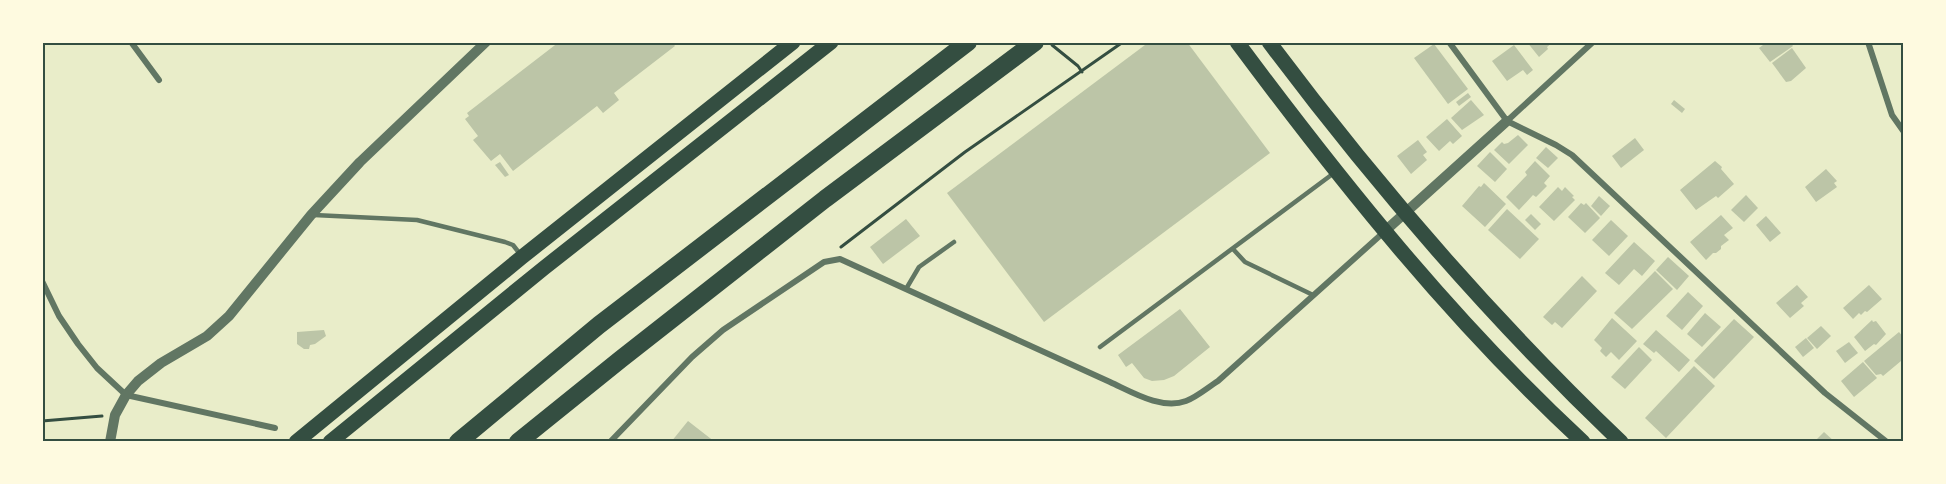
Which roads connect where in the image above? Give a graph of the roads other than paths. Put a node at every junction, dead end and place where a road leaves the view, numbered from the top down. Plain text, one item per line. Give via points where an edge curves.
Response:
1 (131, 42) edge
2 (486, 42) edge
3 (793, 42) edge
4 (831, 42) edge
5 (968, 42) edge
6 (1035, 42) edge
7 (1237, 42) edge
8 (1269, 42) edge
9 (1449, 42) edge
10 (1868, 42) edge
11 (1590, 43) edge
12 (159, 80) dead end
13 (1508, 121) junction
14 (1904, 132) edge
15 (1336, 172) junction
16 (1404, 214) junction
17 (311, 215) junction
18 (1385, 231) junction
19 (954, 242) dead end
20 (1233, 249) junction
21 (522, 257) junction
22 (42, 281) edge
23 (906, 289) junction
24 (1313, 295) junction
25 (1100, 347) dead end
26 (126, 395) junction
27 (275, 428) dead end
28 (110, 442) edge
29 (296, 442) edge
30 (330, 442) edge
31 (458, 442) edge
32 (518, 442) edge
33 (610, 442) edge
34 (1583, 442) edge
35 (1621, 442) edge
36 (1887, 442) edge

1 - 12 street
2 - 17 street via 360,162
3 - 21 main road
4 - 30 main road via 553,260
5 - 31 highway via 609,318
6 - 32 highway via 825,199
7 - 15 main road
8 - 16 main road
9 - 13 street
10 - 14 street via 1892,115
11 - 13 street
13 - 16 street
13 - 36 street via 1572,155 1825,393
15 - 18 main road
15 - 20 lane
16 - 18 street
16 - 35 main road via 1535,357
17 - 21 lane via 417,220 505,242 513,245
17 - 26 street via 229,316 207,336 161,363
18 - 24 street
18 - 34 main road via 1514,375
19 - 23 lane via 918,267
20 - 24 lane via 1245,262
20 - 25 lane
21 - 29 main road
22 - 26 street via 78,344
23 - 24 street via 1164,403 1183,402 1218,381
23 - 33 street via 840,259 824,262 723,330
26 - 27 street
26 - 28 street via 116,415

